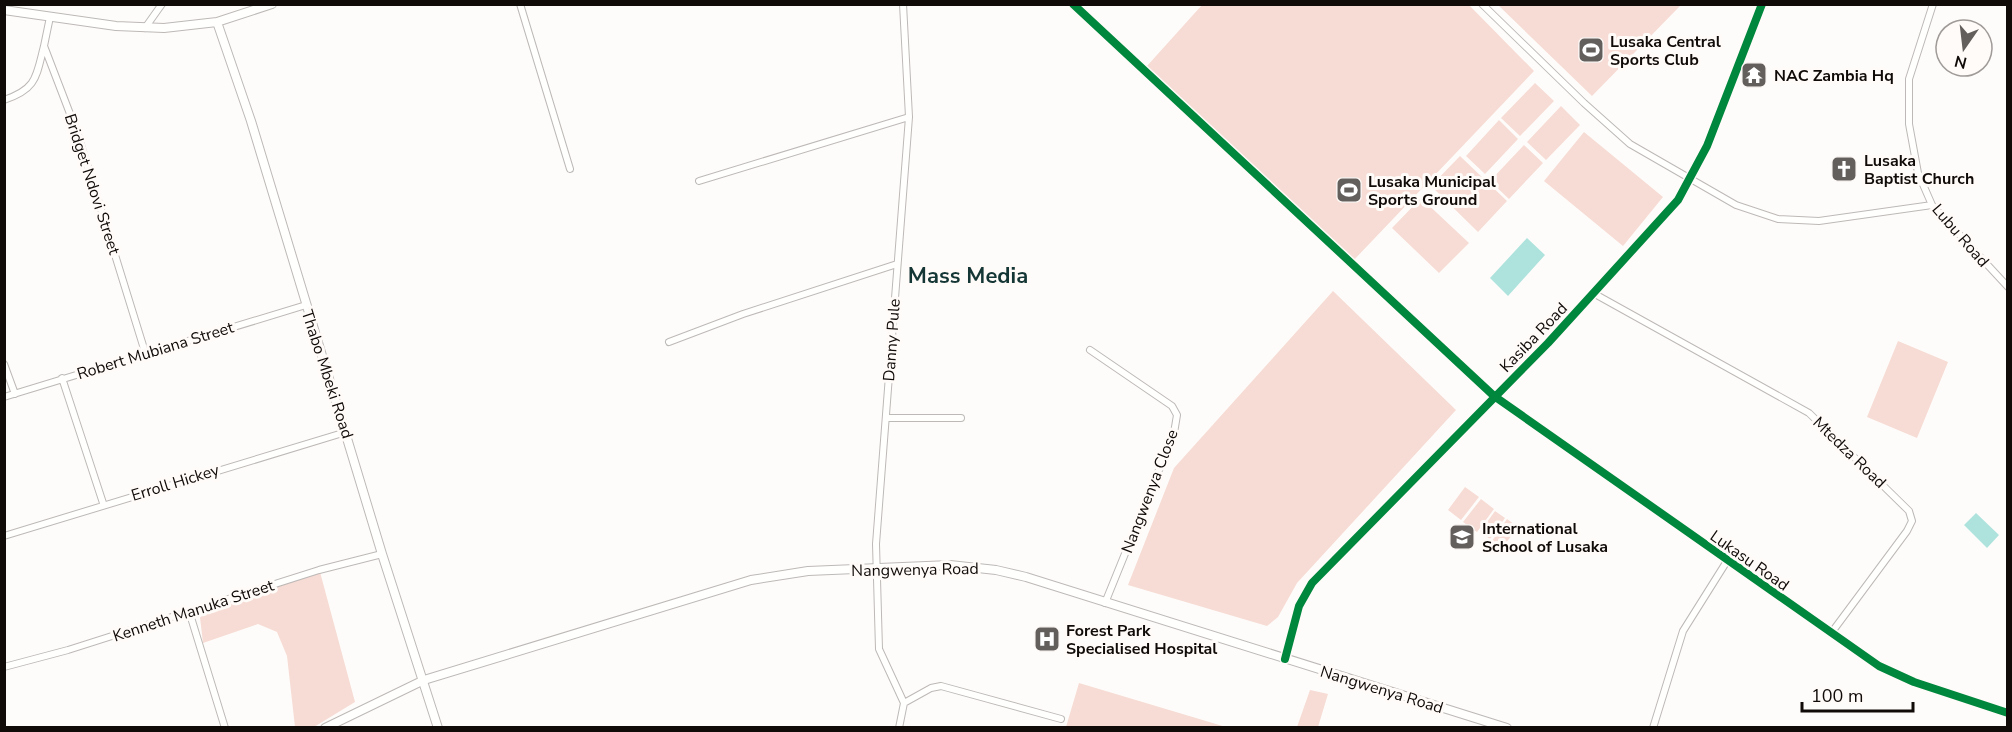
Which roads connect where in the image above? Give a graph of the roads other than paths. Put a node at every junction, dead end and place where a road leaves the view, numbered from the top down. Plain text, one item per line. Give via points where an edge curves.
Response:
1 (162, 4) edge
2 (272, 4) edge
3 (520, 4) edge
4 (903, 4) edge
5 (1072, 4) edge
6 (1482, 4) edge
7 (1762, 4) edge
8 (1933, 4) edge
9 (4, 10) edge
10 (50, 17) junction
11 (217, 22) junction
12 (145, 28) junction
13 (44, 46) junction
14 (4, 100) edge
15 (909, 117) junction
16 (570, 169) dead end
17 (1690, 180) junction
18 (699, 181) dead end
19 (1932, 205) junction
20 (897, 264) junction
21 (2007, 287) edge
22 (1593, 293) junction
23 (306, 304) junction
24 (669, 342) dead end
25 (1090, 350) dead end
26 (145, 352) junction
27 (4, 364) edge
28 (62, 378) junction
29 (15, 394) junction
30 (1494, 396) junction
31 (4, 397) edge
32 (886, 418) junction
33 (961, 418) dead end
34 (347, 432) junction
35 (103, 503) junction
36 (4, 536) edge
37 (382, 554) junction
38 (1727, 561) junction
39 (876, 568) junction
40 (1105, 603) junction
41 (189, 611) junction
42 (1832, 632) junction
43 (1285, 659) junction
44 (4, 667) edge
45 (424, 680) junction
46 (904, 703) junction
47 (2007, 713) edge
48 (1061, 719) dead end
49 (225, 728) edge
50 (325, 728) edge
51 (438, 728) edge
52 (899, 728) edge
53 (1507, 728) edge
54 (1653, 728) edge

1 - 12 street
2 - 11 main road
3 - 16 street
4 - 15 street, Danny Pule
5 - 30 street, Lukasu Road
6 - 17 street via 1630,144
7 - 17 street, Kasiba Road
8 - 19 street, Lubu Road via 1909,79 1910,124 1918,173
9 - 10 main road
10 - 12 main road
10 - 13 street
11 - 12 main road
11 - 23 main road, Thabo Mbeki Road
13 - 14 street via 36,79 29,89
13 - 26 street, Bridget Ndovi Street via 81,142
15 - 18 street
15 - 20 street, Danny Pule
17 - 19 street via 1736,205 1778,219 1819,221
17 - 22 street, Kasiba Road via 1659,222
19 - 21 street, Lubu Road
20 - 24 street
20 - 32 street, Danny Pule
22 - 30 street, Kasiba Road
22 - 42 street, Mtedza Road via 1809,413 1909,511 1910,526
23 - 26 street, Robert Mubiana Street
23 - 34 main road, Thabo Mbeki Road
25 - 40 street, Nangwenya Close via 1172,406 1178,415
26 - 28 street, Robert Mubiana Street
27 - 29 street
28 - 29 street, Robert Mubiana Street
28 - 35 street
29 - 31 street, Robert Mubiana Street
30 - 38 street, Lukasu Road
30 - 43 street, Kasiba Road via 1312,583 1299,606
32 - 33 street
32 - 39 street, Danny Pule
34 - 35 street, Erroll Hickey
34 - 37 main road, Thabo Mbeki Road
35 - 36 street, Erroll Hickey
37 - 41 street, Kenneth Manuka Street
37 - 45 main road, Thabo Mbeki Road
38 - 42 street, Lukasu Road
38 - 54 street via 1683,631
39 - 40 main road, Nangwenya Road via 950,566 996,570
39 - 45 main road, Nangwenya Road via 808,571 751,580
39 - 46 street, Danny Pule via 879,649
40 - 43 main road, Nangwenya Road
41 - 44 street, Kenneth Manuka Street
41 - 49 street
42 - 47 street, Lukasu Road via 1879,666
43 - 53 main road, Nangwenya Road
45 - 50 main road, Nangwenya Road
45 - 51 main road, Thabo Mbeki Road
46 - 48 street via 941,686
46 - 52 street

